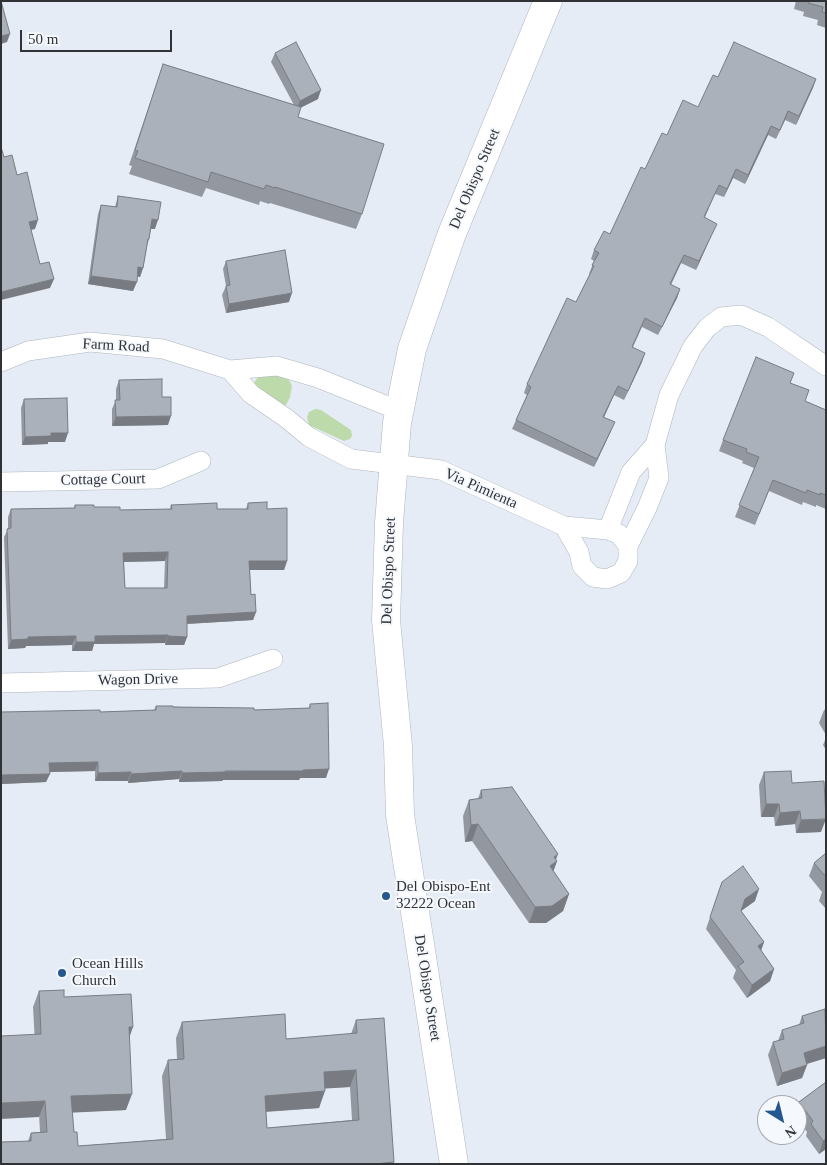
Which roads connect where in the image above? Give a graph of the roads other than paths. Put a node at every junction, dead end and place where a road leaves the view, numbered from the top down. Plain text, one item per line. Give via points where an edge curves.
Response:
1 (548, 1) edge
2 (1, 362) edge
3 (826, 366) edge
4 (230, 370) junction
5 (400, 411) junction
6 (655, 445) junction
7 (200, 461) dead end
8 (395, 466) junction
9 (1, 482) edge
10 (564, 526) junction
11 (608, 530) junction
12 (628, 546) junction
13 (273, 659) dead end
14 (1, 683) edge
15 (454, 1164) edge

1 - 5 main road, Del Obispo Street via 451,236 412,349
2 - 4 street, Farm Road via 28,351 90,342 163,349
3 - 6 street via 768,327 741,315 722,317 707,328 693,346 669,394
4 - 5 street, Farm Road via 277,366 318,378
4 - 8 street via 250,394 309,437 351,460
5 - 8 main road, Del Obispo Street
6 - 11 street via 631,472
6 - 12 street via 659,478
7 - 9 street, Cottage Court via 158,479
8 - 10 street, Via Pimienta via 441,470
8 - 15 main road, Del Obispo Street via 389,523 386,620 398,746 400,815
10 - 11 street, Via Pimienta
10 - 12 street via 580,552 582,566 593,577 607,579 621,573 628,561
11 - 12 street via 619,534
13 - 14 street, Wagon Drive via 218,678

